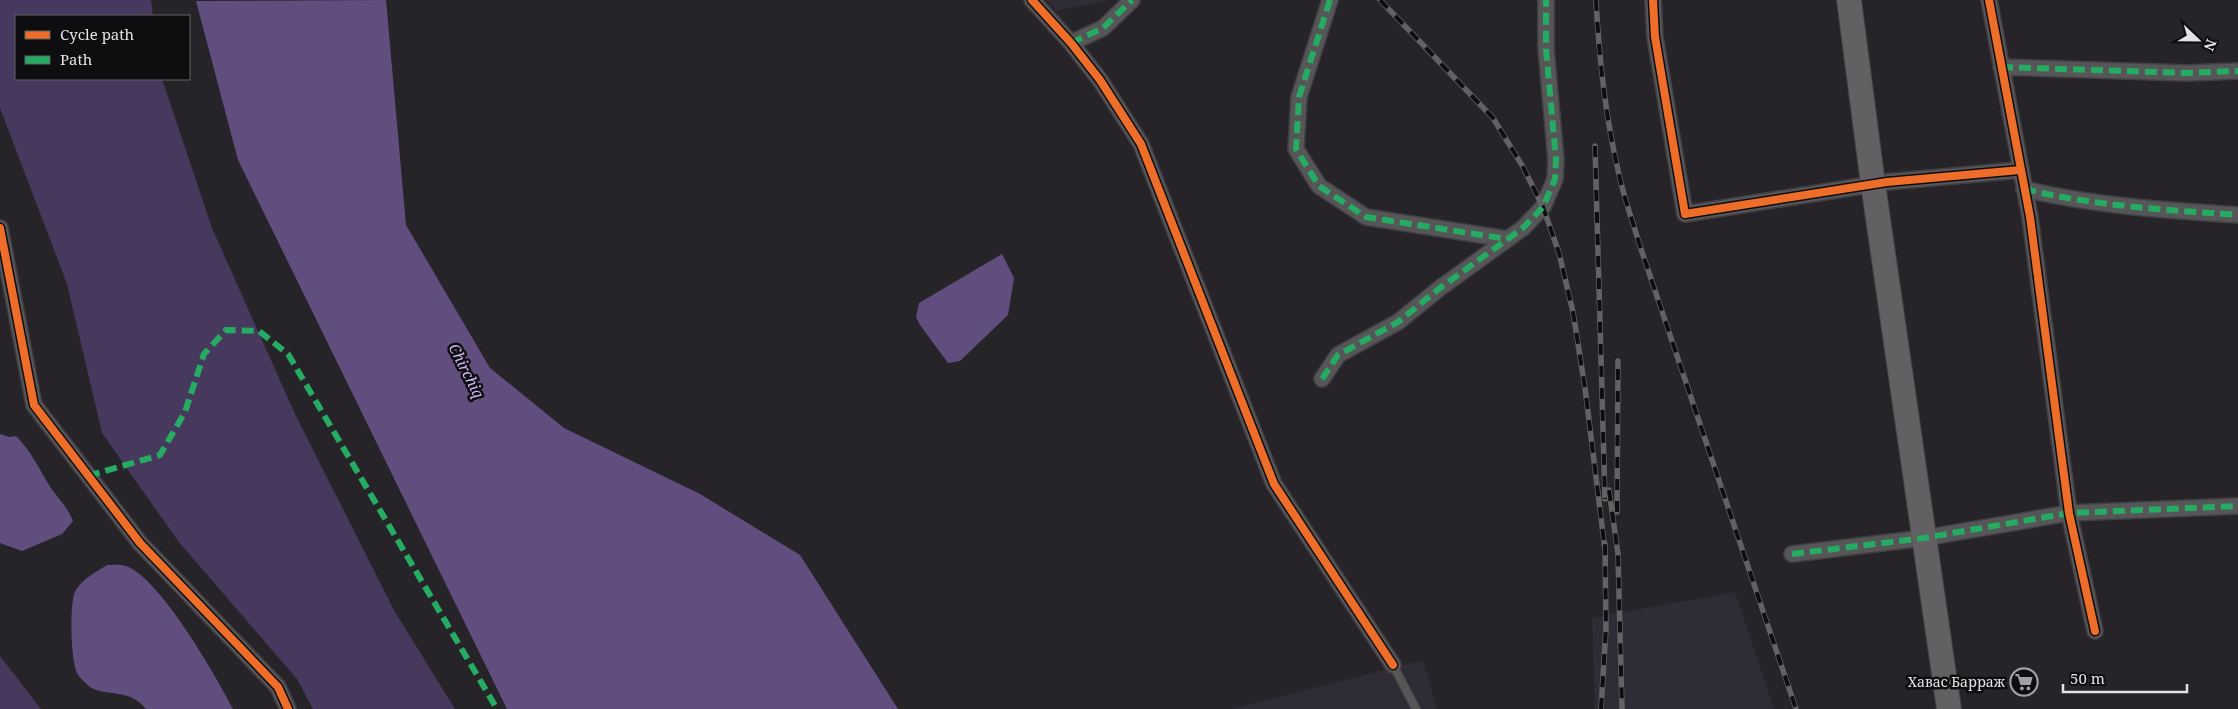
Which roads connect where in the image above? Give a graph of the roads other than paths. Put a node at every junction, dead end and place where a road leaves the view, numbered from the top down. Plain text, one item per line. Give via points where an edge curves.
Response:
1 (1032, 0) edge
2 (1132, 0) edge
3 (1330, 0) edge
4 (1546, 0) edge
5 (1654, 0) edge
6 (1849, 0) edge
7 (1864, 0) edge
8 (1989, 0) edge
9 (1071, 43) junction
10 (2002, 67) junction
11 (2238, 71) edge
12 (2020, 170) junction
13 (1880, 183) junction
14 (2024, 189) junction
15 (2238, 215) edge
16 (0, 228) edge
17 (1507, 239) junction
18 (1322, 378) dead end
19 (2238, 506) edge
20 (2069, 514) junction
21 (1931, 537) junction
22 (1792, 554) dead end
23 (2095, 631) dead end
24 (1393, 665) joint
25 (288, 709) edge
26 (1416, 709) edge
27 (1949, 709) edge
28 (1962, 709) edge

1 - 9 street
2 - 9 street via 1103,28
3 - 17 street via 1299,97 1296,149 1319,186 1366,217
4 - 17 street via 1555,179 1543,207
5 - 13 street via 1655,37 1685,214
6 - 13 main road
7 - 13 main road
8 - 10 street
9 - 24 street via 1100,80 1140,144 1274,484
10 - 11 street via 2187,73
10 - 12 street
12 - 13 street
12 - 14 street
13 - 21 main road
14 - 15 street via 2125,208
14 - 20 street
16 - 25 street via 34,405 140,543 278,687
17 - 18 street via 1398,322 1338,355
19 - 20 street
20 - 21 street
20 - 23 street
21 - 22 street
21 - 27 main road
21 - 28 main road
24 - 26 lane

